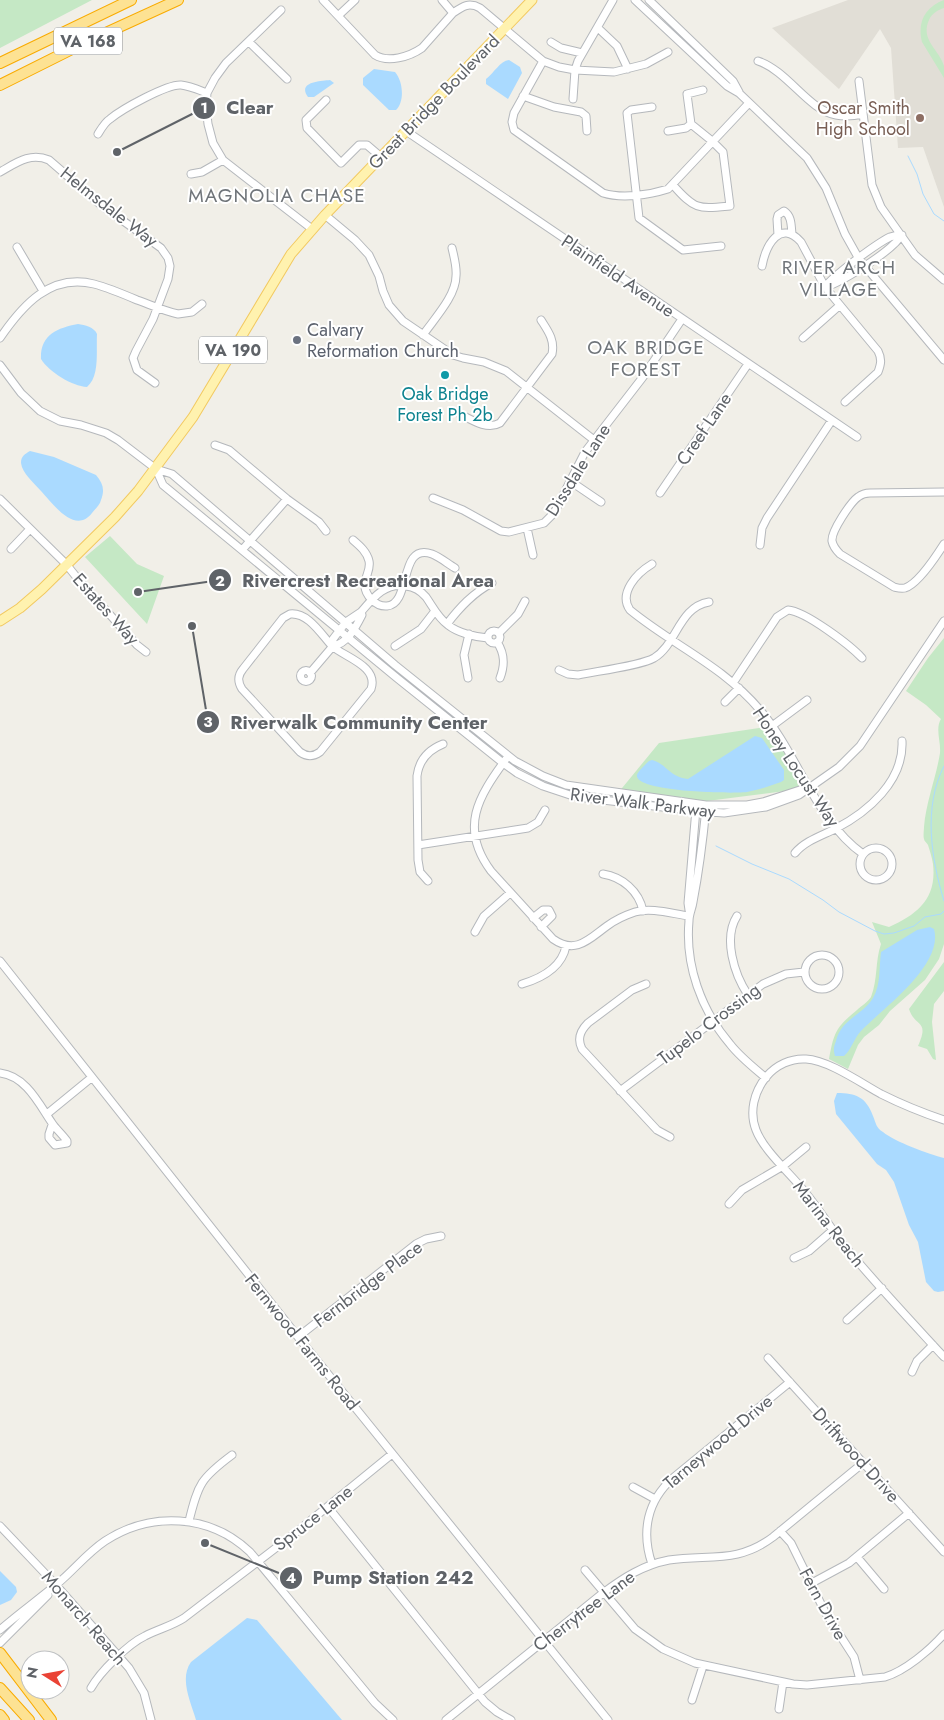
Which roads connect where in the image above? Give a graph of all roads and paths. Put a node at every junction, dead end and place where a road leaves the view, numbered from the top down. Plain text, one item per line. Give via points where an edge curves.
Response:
1 (131, 0) edge
2 (178, 0) edge
3 (323, 0) edge
4 (355, 0) edge
5 (442, 0) edge
6 (532, 0) edge
7 (613, 0) edge
8 (635, 0) edge
9 (649, 0) edge
10 (475, 3) edge
11 (281, 10) dead end
12 (453, 13) junction
13 (339, 15) junction
14 (598, 28) junction
15 (505, 29) junction
16 (249, 42) junction
17 (551, 42) dead end
18 (668, 52) dead end
19 (582, 53) junction
20 (543, 61) junction
21 (758, 61) dead end
22 (0, 63) edge
23 (628, 69) junction
24 (575, 70) junction
25 (287, 80) dead end
26 (858, 81) dead end
27 (0, 85) edge
28 (703, 90) dead end
29 (207, 93) junction
30 (739, 93) junction
31 (523, 96) junction
32 (573, 99) dead end
33 (326, 100) dead end
34 (749, 103) junction
35 (652, 107) dead end
36 (863, 114) junction
37 (691, 124) junction
38 (668, 130) dead end
39 (406, 131) junction
40 (587, 131) dead end
41 (98, 134) dead end
42 (712, 141) junction
43 (381, 157) junction
44 (223, 160) junction
45 (0, 172) edge
46 (191, 174) dead end
47 (673, 185) junction
48 (636, 195) junction
49 (325, 215) junction
50 (312, 229) junction
51 (792, 234) junction
52 (778, 235) junction
53 (902, 235) junction
54 (721, 246) dead end
55 (17, 247) dead end
56 (452, 248) dead end
57 (859, 258) junction
58 (762, 266) dead end
59 (864, 266) junction
60 (944, 280) edge
61 (825, 287) junction
62 (43, 291) junction
63 (202, 304) dead end
64 (839, 306) junction
65 (158, 307) junction
66 (541, 320) dead end
67 (682, 320) junction
68 (423, 335) junction
69 (0, 338) edge
70 (803, 338) dead end
71 (944, 360) edge
72 (748, 364) junction
73 (0, 365) edge
74 (155, 383) dead end
75 (527, 387) junction
76 (845, 402) dead end
77 (456, 412) dead end
78 (832, 420) junction
79 (857, 437) dead end
80 (594, 440) junction
81 (215, 445) dead end
82 (156, 469) junction
83 (570, 481) junction
84 (944, 492) edge
85 (660, 493) dead end
86 (433, 498) dead end
87 (0, 499) edge
88 (287, 499) junction
89 (601, 502) dead end
90 (527, 528) junction
91 (30, 529) junction
92 (326, 530) dead end
93 (251, 540) junction
94 (353, 540) dead end
95 (944, 544) edge
96 (760, 545) dead end
97 (11, 548) dead end
98 (242, 550) junction
99 (533, 556) dead end
100 (66, 564) junction
101 (652, 564) dead end
102 (455, 568) dead end
103 (492, 583) dead end
104 (403, 585) junction
105 (372, 600) junction
106 (525, 601) dead end
107 (710, 602) dead end
108 (361, 612) junction
109 (435, 612) junction
110 (1, 620) edge
111 (944, 621) edge
112 (346, 622) junction
113 (447, 624) junction
114 (354, 629) junction
115 (340, 630) junction
116 (499, 633) junction
117 (469, 634) junction
118 (348, 637) junction
119 (488, 638) junction
120 (671, 638) junction
121 (497, 642) junction
122 (333, 646) junction
123 (395, 646) dead end
124 (146, 652) dead end
125 (862, 658) dead end
126 (559, 670) dead end
127 (310, 673) dead end
128 (468, 678) dead end
129 (500, 678) dead end
130 (736, 685) junction
131 (807, 700) dead end
132 (725, 702) dead end
133 (772, 726) junction
134 (902, 741) dead end
135 (443, 744) dead end
136 (509, 756) junction
137 (503, 763) junction
138 (809, 788) junction
139 (697, 803) junction
140 (706, 808) junction
141 (546, 810) dead end
142 (696, 812) junction
143 (836, 828) junction
144 (476, 836) junction
145 (418, 845) junction
146 (795, 853) dead end
147 (863, 854) junction
148 (603, 874) dead end
149 (428, 881) dead end
150 (510, 893) junction
151 (642, 911) junction
152 (689, 916) junction
153 (737, 916) dead end
154 (533, 918) junction
155 (541, 927) junction
156 (475, 932) dead end
157 (566, 946) junction
158 (0, 961) edge
159 (804, 972) junction
160 (522, 984) dead end
161 (646, 984) dead end
162 (748, 995) junction
163 (713, 1021) junction
164 (0, 1073) edge
165 (91, 1078) junction
166 (766, 1078) junction
167 (620, 1091) junction
168 (47, 1114) junction
169 (944, 1120) edge
170 (52, 1125) dead end
171 (670, 1137) dead end
172 (806, 1147) dead end
173 (783, 1166) junction
174 (729, 1204) dead end
175 (834, 1230) junction
176 (441, 1236) dead end
177 (794, 1258) dead end
178 (882, 1288) junction
179 (847, 1320) dead end
180 (298, 1337) junction
181 (933, 1345) junction
182 (944, 1357) edge
183 (768, 1358) dead end
184 (912, 1372) dead end
185 (790, 1382) junction
186 (392, 1454) junction
187 (232, 1455) dead end
188 (863, 1463) junction
189 (634, 1487) dead end
190 (655, 1499) junction
191 (328, 1507) junction
192 (909, 1514) junction
193 (189, 1521) junction
194 (0, 1526) edge
195 (780, 1531) junction
196 (944, 1552) edge
197 (857, 1556) junction
198 (258, 1561) junction
199 (652, 1564) junction
200 (585, 1570) dead end
201 (810, 1584) junction
202 (56, 1585) junction
203 (884, 1590) dead end
204 (603, 1593) junction
205 (0, 1630) edge
206 (944, 1634) edge
207 (544, 1640) junction
208 (0, 1643) edge
209 (0, 1653) edge
210 (118, 1658) junction
211 (703, 1666) junction
212 (860, 1680) junction
213 (783, 1682) junction
214 (0, 1688) edge
215 (91, 1688) dead end
216 (478, 1693) junction
217 (692, 1700) dead end
218 (779, 1708) dead end
219 (0, 1715) edge
220 (4, 1720) edge
221 (29, 1720) edge
222 (51, 1720) edge
223 (151, 1720) edge
224 (394, 1720) edge
225 (446, 1720) edge
226 (511, 1720) edge
227 (608, 1720) edge

1 - 22 highway, VA 168
2 - 27 highway, VA 168
3 - 13 street
4 - 13 street
5 - 12 street
6 - 15 main road, Great Bridge Boulevard / VA 190
7 - 14 street
8 - 30 street via 727,86
9 - 30 street via 733,81
10 - 12 street via 462,6
10 - 15 street
11 - 16 street
12 - 13 street via 422,48 393,59 375,55
14 - 19 street
14 - 23 street via 617,46
15 - 20 street
15 - 39 main road, Great Bridge Boulevard / VA 190
16 - 25 street
16 - 29 street via 220,71
17 - 19 street
18 - 23 street
19 - 24 street
20 - 24 street
20 - 31 street
21 - 36 street via 778,70 824,111 841,116
23 - 24 street via 614,72
24 - 32 street
26 - 36 street
28 - 37 street via 687,94
29 - 41 street via 180,85 167,87 113,116
29 - 44 street via 208,124 213,143
30 - 34 street
31 - 40 street via 581,112 586,116
31 - 48 street via 512,122 520,136 603,193
33 - 43 street via 306,120 307,128 341,163 359,145 367,145
34 - 42 street
34 - 57 street via 815,168
35 - 48 street via 626,113
36 - 53 street via 875,195
37 - 38 street via 686,128
37 - 42 street
39 - 43 main road, Great Bridge Boulevard / VA 190
39 - 67 street, Plainfield Avenue
42 - 47 street
42 - 47 street via 723,152 730,206 697,206 684,198
43 - 49 main road, Great Bridge Boulevard / VA 190
44 - 46 street via 202,172
44 - 50 street
45 - 65 street, Helmsdale Way via 28,158 49,160 161,248 168,258 170,271
47 - 48 street via 659,192
48 - 54 street via 639,218 677,246 688,250
49 - 50 main road, Great Bridge Boulevard / VA 190
49 - 68 street via 369,255 389,305 402,321
50 - 82 main road, Great Bridge Boulevard / VA 190 via 279,273 193,417
51 - 52 street
51 - 52 street via 790,218 784,212 778,215
51 - 61 street via 801,242
52 - 58 street via 766,250
53 - 57 street via 890,237
53 - 59 street
53 - 60 street via 922,262
55 - 62 street
56 - 68 street via 455,286
57 - 59 street
57 - 61 street
59 - 61 street via 834,285
59 - 71 street
61 - 64 street
62 - 65 street via 67,283 92,284
62 - 69 street via 30,301
63 - 65 street via 192,312 181,314
64 - 70 street
64 - 76 street via 881,357 878,372
65 - 74 street, Helmsdale Way via 134,358 137,370
66 - 75 street via 552,337 553,350
67 - 72 street, Plainfield Avenue
67 - 80 street, Dissdale Lane
68 - 75 street via 453,355 495,366
72 - 78 street, Plainfield Avenue
72 - 85 street, Creef Lane
73 - 82 street via 21,394 40,411 60,421 106,433
75 - 77 street via 495,426 484,426
75 - 80 street
78 - 79 street, Plainfield Avenue
78 - 96 street via 767,518
80 - 83 street, Dissdale Lane
81 - 88 street via 229,450
82 - 93 street, River Walk Parkway via 172,474
82 - 98 street, River Walk Parkway via 163,485
82 - 100 main road, Great Bridge Boulevard / VA 190
83 - 89 street
83 - 90 street, Dissdale Lane via 552,517
84 - 95 street via 866,493 853,502 834,531 832,540 840,554 900,589 913,584
86 - 90 street, Dissdale Lane via 462,510 495,530 509,532
87 - 91 street, Estates Way
88 - 92 street via 320,522
88 - 93 street
90 - 99 street
91 - 97 street
91 - 100 street, Estates Way
93 - 98 street
93 - 112 street, River Walk Parkway
94 - 105 street via 369,560 365,584
98 - 115 street, River Walk Parkway
100 - 110 main road, Great Bridge Boulevard / VA 190 via 20,608
100 - 124 street, Estates Way
101 - 120 street, Honey Locust Way via 634,580 627,591 626,603 632,612
102 - 104 street via 430,554 421,554 412,559
103 - 113 street via 463,604
104 - 105 street via 385,589
104 - 105 street via 393,604 383,606
104 - 109 street via 419,591
105 - 108 street
106 - 116 street via 518,614
107 - 120 street via 692,608
108 - 112 street
108 - 114 street
109 - 113 street
109 - 123 street via 421,629
111 - 138 street, River Walk Parkway via 860,746 839,767
112 - 114 street, River Walk Parkway
112 - 115 street
113 - 117 street
114 - 118 street
114 - 136 street, River Walk Parkway
115 - 118 street, River Walk Parkway
115 - 122 street
116 - 119 street via 492,632
116 - 121 street
117 - 119 street
117 - 128 street via 464,654
118 - 122 street via 339,646
118 - 137 street, River Walk Parkway
119 - 121 street via 490,642
120 - 126 street via 661,652 646,661 578,675
120 - 130 street, Honey Locust Way
121 - 129 street via 504,657
122 - 122 street via 301,616 290,614 283,618 239,675 242,689 300,752 308,756 320,752 372,685 372,677 367,670
122 - 127 street
125 - 130 street via 799,612 788,610 777,617
130 - 132 street
130 - 133 street, Honey Locust Way
131 - 133 street
133 - 138 street, Honey Locust Way
134 - 143 street via 901,758 888,786 870,805
135 - 145 street via 426,755 418,771
136 - 137 street
136 - 139 street, River Walk Parkway via 532,771 566,784
137 - 142 street, River Walk Parkway via 530,780 570,795
137 - 144 street via 478,802 474,824
138 - 140 street, River Walk Parkway via 763,802
138 - 143 street, Honey Locust Way
139 - 140 street, River Walk Parkway
139 - 142 street
140 - 142 street, River Walk Parkway
140 - 152 street
141 - 144 street via 538,822 528,828
142 - 152 street
143 - 146 street via 808,842
143 - 147 street, Honey Locust Way
144 - 145 street
144 - 150 street via 484,862
145 - 149 street via 418,867
147 - 147 street via 860,860 863,874 874,881 887,877 893,865 888,852 875,848
148 - 151 street via 616,878 636,893
150 - 154 street
150 - 156 street via 484,916
151 - 152 street
151 - 157 street via 612,922 582,944
152 - 163 street via 693,973
153 - 162 street via 731,934 732,954
154 - 155 street
154 - 155 street via 543,910 551,911 552,916
155 - 157 street
157 - 160 street via 557,964 540,977
158 - 165 street, Fernwood Farms Road
159 - 159 street via 812,987 820,990 836,983 839,967 828,955 819,954 811,958
159 - 162 street, Tupelo Crossing via 775,978
161 - 167 street via 632,990 588,1023 580,1035 582,1049
162 - 163 street, Tupelo Crossing
163 - 166 street via 736,1051
163 - 167 street, Tupelo Crossing
164 - 168 street via 22,1082
165 - 168 street
165 - 180 street, Fernwood Farms Road
166 - 169 street via 773,1070 789,1062 815,1060 916,1110
166 - 173 street, Marina Reach via 754,1103 754,1125 764,1145
167 - 171 street via 657,1130
168 - 170 street
172 - 173 street
173 - 174 street via 742,1190
173 - 175 street, Marina Reach
175 - 177 street via 809,1252
175 - 178 street, Marina Reach
176 - 180 street, Fernbridge Place via 416,1244
178 - 179 street
178 - 181 street, Marina Reach
180 - 186 street, Fernwood Farms Road
181 - 182 street, Marina Reach
181 - 184 street via 917,1361
183 - 185 street, Driftwood Drive
185 - 188 street, Driftwood Drive
185 - 190 street, Tarneywood Drive via 672,1478
186 - 191 street, Spruce Lane
186 - 207 street, Fernwood Farms Road
187 - 193 street via 202,1482
188 - 192 street, Driftwood Drive
188 - 195 street, Cherrytree Lane
189 - 190 street
190 - 199 street, Tarneywood Drive via 646,1528
191 - 198 street, Spruce Lane
191 - 216 street
192 - 196 street, Driftwood Drive
192 - 197 street
193 - 198 street via 231,1537
193 - 202 street via 151,1522 119,1533 89,1554
194 - 202 street, Monarch Reach
195 - 199 street, Cherrytree Lane via 758,1547 741,1554
195 - 201 street, Fern Drive via 791,1543
197 - 201 street
197 - 203 street
198 - 210 street, Spruce Lane via 184,1618 144,1636
198 - 224 street via 375,1703
199 - 204 street, Cherrytree Lane via 625,1577
200 - 204 street
201 - 212 street, Fern Drive via 854,1657
202 - 205 street
202 - 208 street
202 - 210 street, Monarch Reach
204 - 207 street, Cherrytree Lane
204 - 211 street via 628,1622 656,1645
206 - 212 street via 901,1671
207 - 216 street, Cherrytree Lane
207 - 227 street, Fernwood Farms Road
209 - 222 highway
210 - 215 street, Spruce Lane via 102,1672
210 - 223 street, Monarch Reach via 144,1693
211 - 213 street
211 - 217 street
212 - 213 street via 807,1684
213 - 218 street
214 - 221 highway
216 - 225 street, Cherrytree Lane
216 - 226 street via 491,1708
219 - 220 highway

